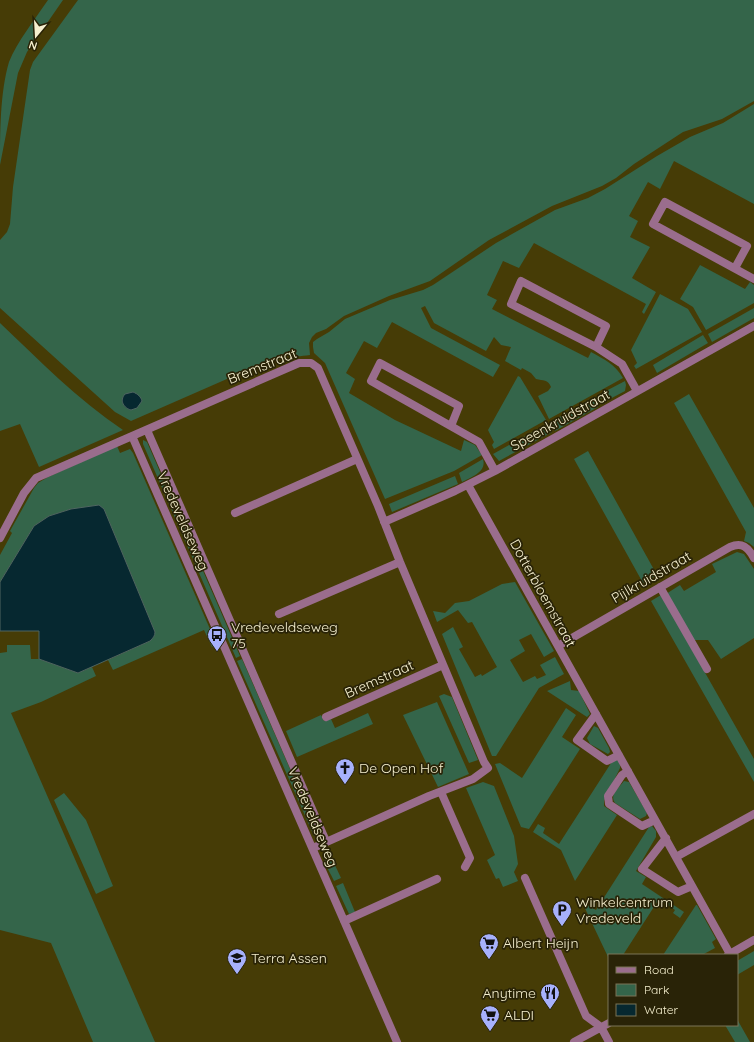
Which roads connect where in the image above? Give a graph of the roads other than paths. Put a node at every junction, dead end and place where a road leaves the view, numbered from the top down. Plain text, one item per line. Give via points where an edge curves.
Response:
1 (735, 268) junction
2 (754, 279) edge
3 (754, 326) edge
4 (596, 347) junction
5 (637, 391) junction
6 (451, 426) junction
7 (147, 430) junction
8 (132, 436) junction
9 (357, 459) junction
10 (495, 471) junction
11 (468, 485) junction
12 (235, 513) dead end
13 (384, 522) junction
14 (0, 538) edge
15 (754, 558) edge
16 (400, 562) junction
17 (660, 587) junction
18 (279, 614) dead end
19 (558, 646) junction
20 (443, 665) junction
21 (706, 669) dead end
22 (596, 714) junction
23 (326, 717) dead end
24 (619, 755) junction
25 (628, 771) junction
26 (442, 792) junction
27 (754, 814) edge
28 (655, 820) junction
29 (666, 838) junction
30 (326, 841) junction
31 (312, 848) junction
32 (676, 857) junction
33 (465, 867) dead end
34 (525, 878) dead end
35 (437, 879) dead end
36 (692, 886) junction
37 (344, 921) junction
38 (754, 940) edge
39 (729, 954) edge
40 (608, 1024) edge
41 (601, 1027) junction
42 (397, 1042) edge
43 (574, 1042) edge
44 (609, 1042) edge

1 - 1 street via 653,224 665,202 747,246
1 - 2 street
3 - 5 street, Speenkruidstraat
4 - 4 street via 606,326 521,281 511,304
4 - 5 street via 622,364
5 - 10 street, Speenkruidstraat
6 - 6 street via 371,381 380,364 459,406
6 - 10 street via 479,442
7 - 8 street
7 - 9 street, Bremstraat via 306,362 318,368
7 - 30 street, Vredeveldseweg
8 - 14 street via 36,478 24,493
8 - 31 street, Vredeveldseweg
9 - 12 street
9 - 13 street, Bremstraat
10 - 11 street, Speenkruidstraat
11 - 13 street, Speenkruidstraat
11 - 19 street, Dotterbloemstraat
13 - 16 street, Bremstraat
15 - 17 street, Pijlkruidstraat via 745,546 735,545
16 - 18 street
16 - 20 street, Bremstraat
17 - 19 street, Pijlkruidstraat
17 - 21 street
19 - 22 street, Dotterbloemstraat
20 - 23 street, Bremstraat
20 - 26 street, Bremstraat via 488,768 473,779
22 - 24 street, Dotterbloemstraat
22 - 24 street via 576,740 606,761
24 - 25 street, Dotterbloemstraat
25 - 28 street, Dotterbloemstraat
25 - 28 street via 622,775 608,796 609,804 642,826
26 - 30 street
26 - 33 street via 470,858
27 - 32 street
28 - 29 street, Dotterbloemstraat
29 - 32 street, Dotterbloemstraat
29 - 36 street via 642,869 678,892
30 - 31 street
31 - 37 street, Vredeveldseweg
32 - 36 street, Dotterbloemstraat
34 - 41 street via 586,1016
35 - 37 street
36 - 39 street, Dotterbloemstraat
37 - 42 street, Vredeveldseweg
38 - 39 street
40 - 41 street
41 - 43 street
41 - 44 street

